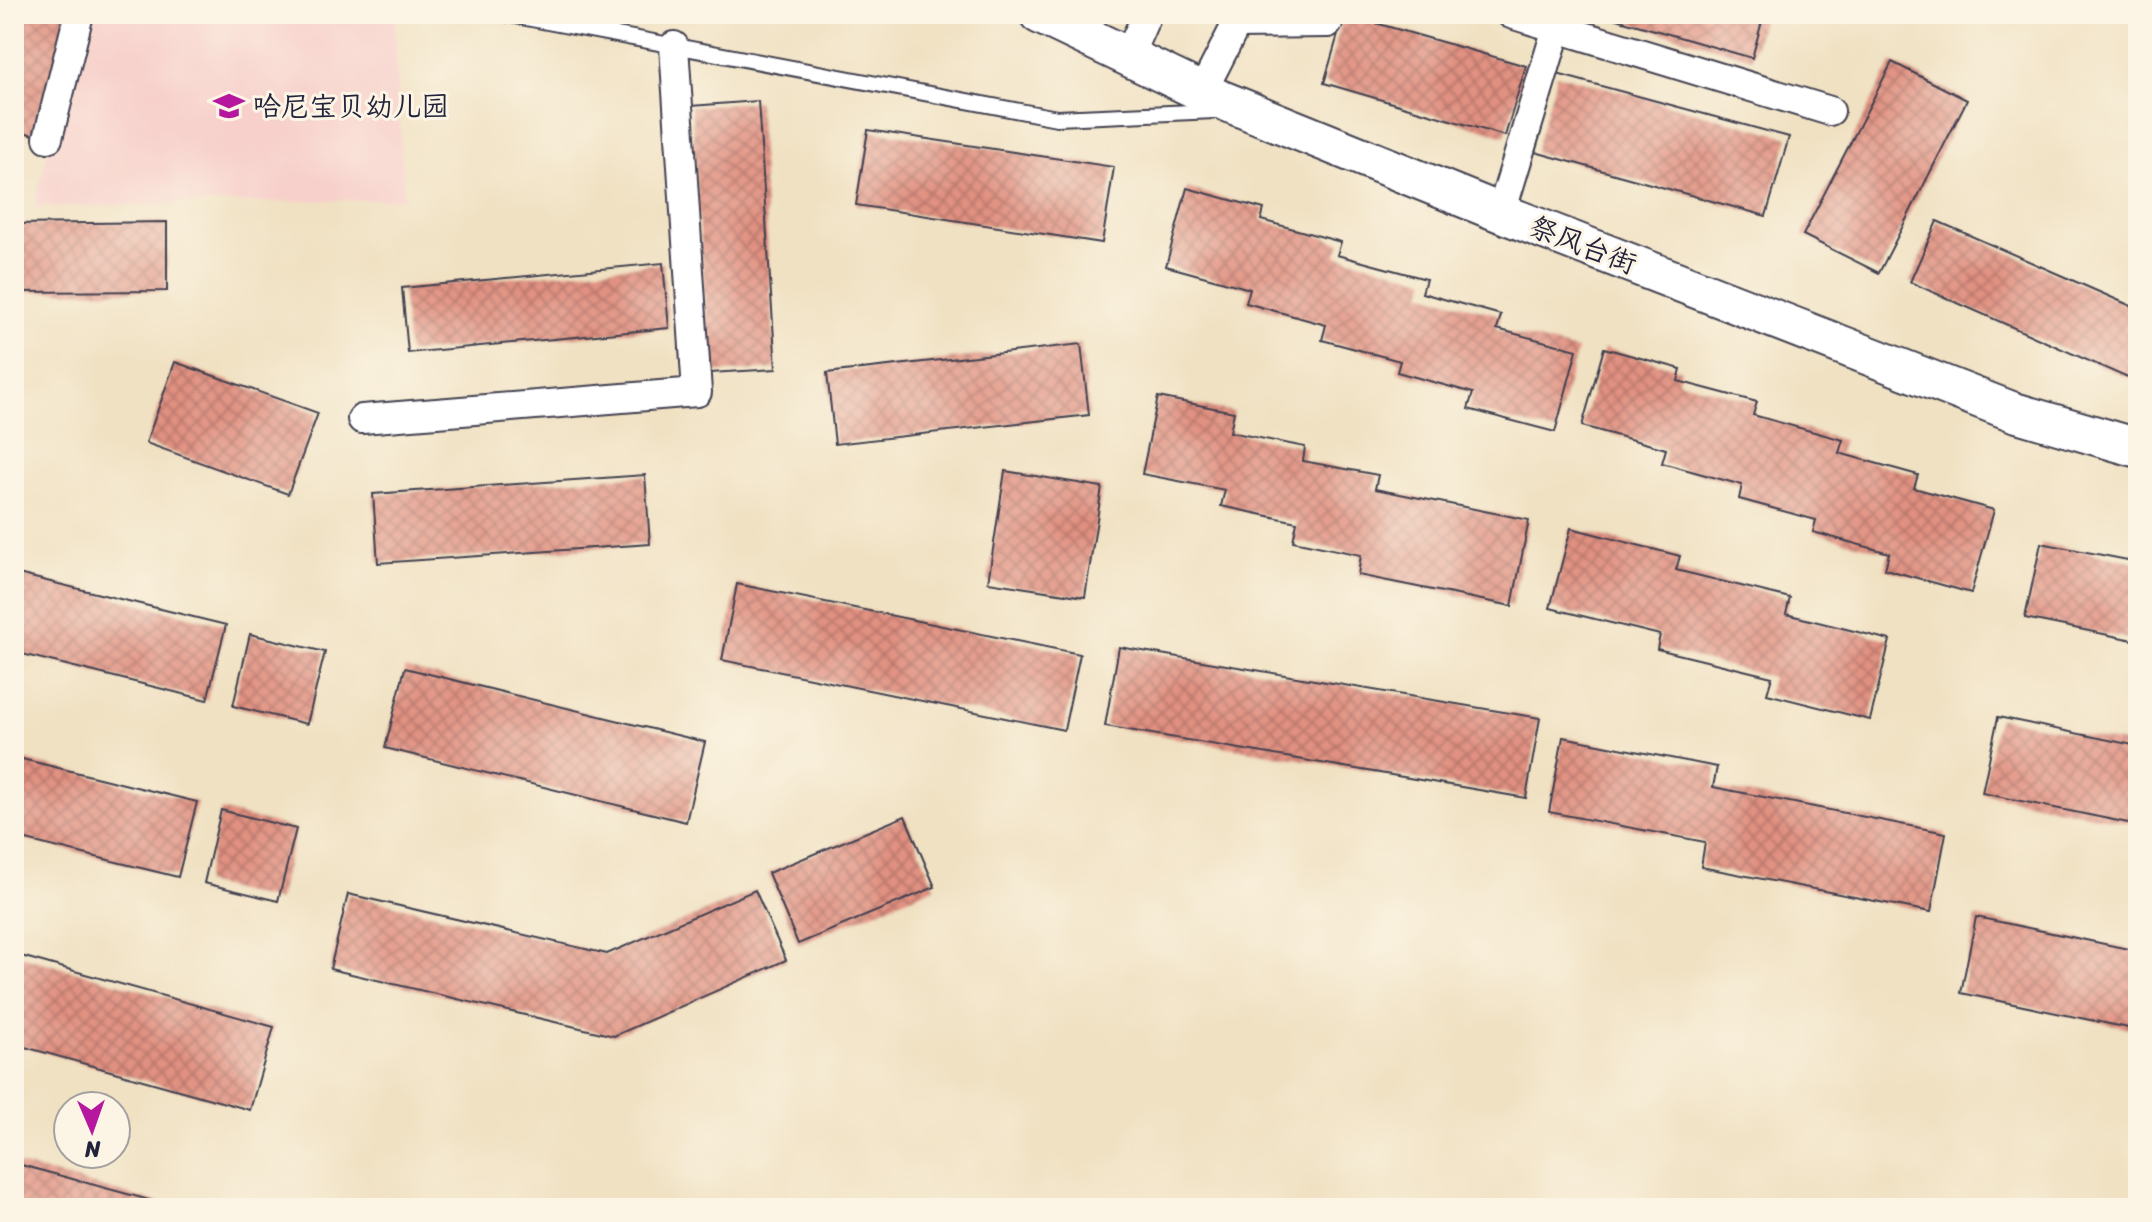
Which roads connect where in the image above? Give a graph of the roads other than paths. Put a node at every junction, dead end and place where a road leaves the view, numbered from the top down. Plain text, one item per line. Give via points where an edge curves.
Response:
1 (79, 14) edge
2 (505, 14) edge
3 (1039, 14) edge
4 (1147, 14) edge
5 (1511, 14) edge
6 (1235, 19) edge
7 (1328, 23) dead end
8 (1557, 28) junction
9 (674, 46) junction
10 (1128, 57) junction
11 (1202, 92) junction
12 (1245, 109) junction
13 (1830, 111) dead end
14 (48, 138) dead end
15 (1501, 213) junction
16 (362, 419) dead end
17 (2138, 448) edge

1 - 14 street
2 - 9 lane
3 - 10 main road, 祭风台街
4 - 10 street
5 - 8 street
6 - 7 street
6 - 11 street
8 - 13 street
8 - 15 street
9 - 12 lane via 1057,118
9 - 16 street via 697,392
10 - 11 main road, 祭风台街
11 - 12 main road, 祭风台街
12 - 15 main road, 祭风台街
15 - 17 main road, 祭风台街 via 2014,412

